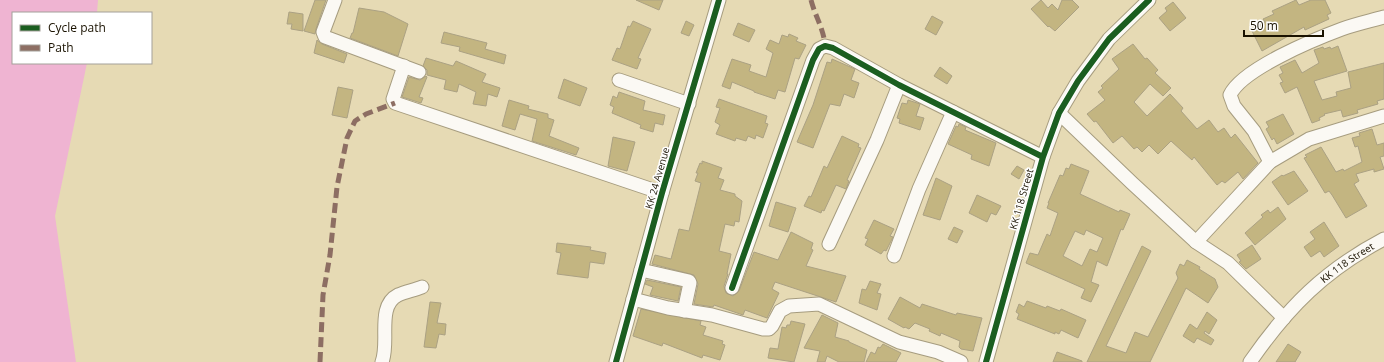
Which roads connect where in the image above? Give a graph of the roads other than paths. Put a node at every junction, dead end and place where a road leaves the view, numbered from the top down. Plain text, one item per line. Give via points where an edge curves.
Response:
1 (335, 0) edge
2 (719, 0) edge
3 (1141, 2) edge
4 (1384, 17) edge
5 (404, 66) junction
6 (418, 72) dead end
7 (619, 80) dead end
8 (899, 85) junction
9 (689, 104) junction
10 (952, 112) junction
11 (1059, 113) junction
12 (1384, 116) edge
13 (1043, 157) junction
14 (1270, 162) junction
15 (662, 193) junction
16 (1384, 239) edge
17 (1196, 242) junction
18 (829, 244) dead end
19 (894, 256) dead end
20 (641, 270) junction
21 (422, 287) dead end
22 (732, 288) dead end
23 (633, 299) junction
24 (684, 311) junction
25 (1284, 318) junction
26 (382, 362) edge
27 (616, 362) edge
28 (961, 362) edge
29 (986, 362) edge
30 (1250, 362) edge

1 - 5 street via 323,32 325,37
2 - 9 street, KK 24 Avenue
3 - 11 street, KK 118 Street via 1109,39 1078,81
4 - 14 street via 1344,28 1303,44 1238,83 1230,95 1234,106 1254,131
5 - 6 street
5 - 15 street via 393,99 395,103
7 - 9 street
8 - 10 street
8 - 18 street via 877,140
8 - 22 street via 833,48 825,46 819,49 812,60
9 - 15 street, KK 24 Avenue
10 - 13 street
10 - 19 street
11 - 13 street, KK 118 Street
11 - 17 street
12 - 14 street via 1309,139
13 - 29 street, KK 118 Street
14 - 17 street
15 - 20 street, KK 24 Avenue
16 - 25 street, KK 118 Street via 1327,274
17 - 25 street via 1228,263
20 - 23 street, KK 24 Avenue
20 - 24 street via 689,281
21 - 26 street via 397,296 390,302 386,310 386,344
23 - 24 street
23 - 27 street, KK 24 Avenue
24 - 28 street via 769,329 780,311 789,306 819,304 899,342 938,352
25 - 30 street, KK 118 Street

